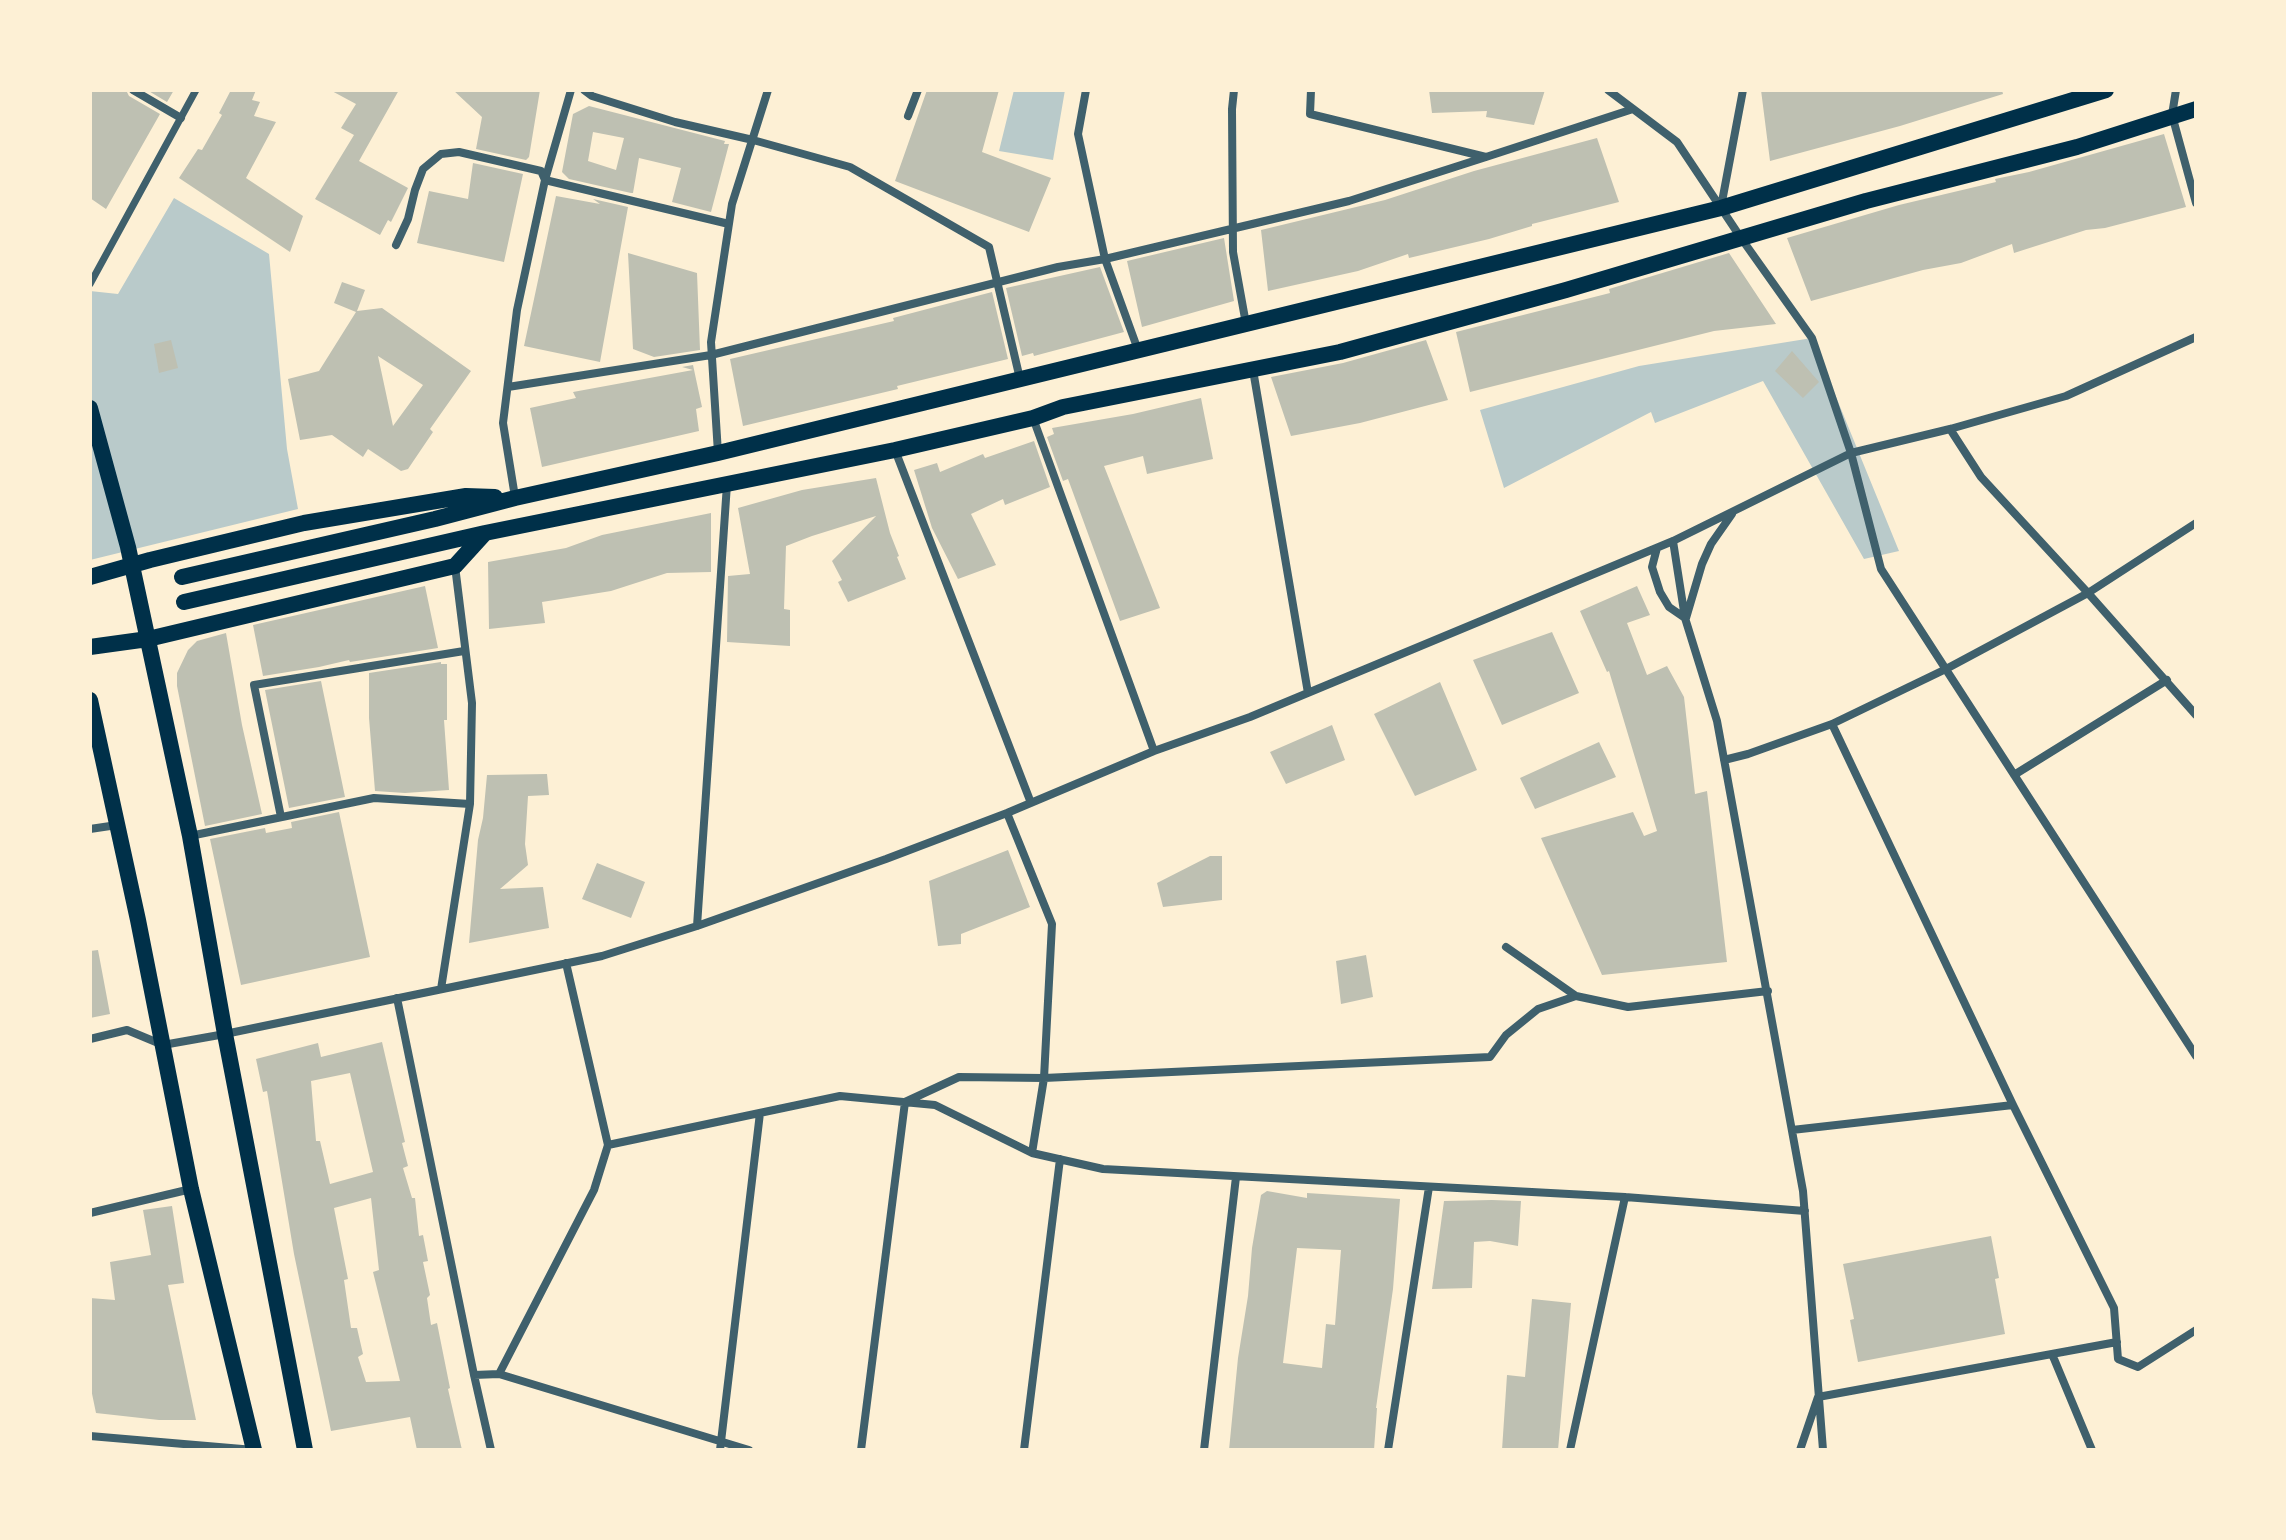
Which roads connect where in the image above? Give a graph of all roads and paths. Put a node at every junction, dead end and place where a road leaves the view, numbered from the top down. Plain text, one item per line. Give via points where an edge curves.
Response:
1 (133, 90) edge
2 (196, 90) edge
3 (571, 90) edge
4 (584, 90) edge
5 (768, 90) edge
6 (918, 90) edge
7 (1086, 90) edge
8 (1234, 90) edge
9 (1311, 90) edge
10 (1608, 90) edge
11 (1743, 90) edge
12 (2106, 90) edge
13 (2176, 90) edge
14 (1633, 109) junction
15 (2196, 109) edge
16 (2172, 115) junction
17 (908, 116) dead end
18 (181, 118) junction
19 (753, 140) junction
20 (1486, 157) junction
21 (545, 180) junction
22 (2196, 203) edge
23 (1721, 208) junction
24 (729, 224) junction
25 (1233, 229) junction
26 (1741, 238) junction
27 (396, 245) dead end
28 (1105, 259) junction
29 (997, 283) junction
30 (90, 284) edge
31 (1246, 324) junction
32 (2196, 337) edge
33 (1138, 350) junction
34 (711, 355) junction
35 (1252, 369) junction
36 (1020, 379) junction
37 (508, 387) junction
38 (90, 408) edge
39 (1033, 418) junction
40 (1950, 429) junction
41 (895, 450) junction
42 (718, 453) junction
43 (1851, 453) junction
44 (727, 484) junction
45 (515, 498) junction
46 (1735, 511) junction
47 (2196, 523) edge
48 (485, 533) junction
49 (1673, 541) junction
50 (1657, 548) junction
51 (132, 565) junction
52 (455, 566) junction
53 (90, 577) edge
54 (182, 577) dead end
55 (2088, 593) junction
56 (184, 602) dead end
57 (1685, 618) junction
58 (148, 639) junction
59 (90, 647) edge
60 (464, 651) junction
61 (1946, 669) junction
62 (2167, 680) junction
63 (1308, 693) junction
64 (90, 700) edge
65 (2196, 715) edge
66 (1832, 724) junction
67 (1154, 751) junction
68 (1724, 760) junction
69 (2014, 775) junction
70 (1031, 803) junction
71 (470, 804) junction
72 (1007, 813) junction
73 (281, 817) junction
74 (119, 825) junction
75 (90, 829) edge
76 (190, 836) junction
77 (697, 926) junction
78 (1506, 947) dead end
79 (566, 963) junction
80 (441, 989) junction
81 (1768, 991) junction
82 (1576, 996) junction
83 (397, 998) junction
84 (225, 1034) junction
85 (90, 1039) edge
86 (163, 1045) junction
87 (2196, 1056) edge
88 (1044, 1078) junction
89 (905, 1102) junction
90 (2013, 1105) junction
91 (760, 1113) junction
92 (1792, 1130) junction
93 (608, 1145) junction
94 (1032, 1153) junction
95 (1060, 1159) junction
96 (1236, 1177) junction
97 (1429, 1187) junction
98 (191, 1189) junction
99 (1625, 1197) junction
100 (1805, 1211) junction
101 (90, 1213) edge
102 (2195, 1334) edge
103 (2117, 1342) junction
104 (2052, 1354) junction
105 (499, 1374) junction
106 (474, 1375) junction
107 (1818, 1397) junction
108 (90, 1436) edge
109 (720, 1446) edge
110 (254, 1450) edge
111 (305, 1450) edge
112 (491, 1450) edge
113 (749, 1450) edge
114 (861, 1450) edge
115 (1024, 1450) edge
116 (1204, 1450) edge
117 (1388, 1450) edge
118 (1570, 1450) edge
119 (1800, 1450) edge
120 (1823, 1450) edge
121 (2092, 1450) edge

1 - 18 street
2 - 18 street
3 - 21 street
4 - 19 street via 675,122
5 - 19 street
6 - 17 street
7 - 28 street via 1078,134
8 - 25 street
9 - 20 street via 1310,114
10 - 14 street
11 - 23 street
12 - 23 main road
13 - 16 street
14 - 20 street
14 - 23 street via 1677,142
15 - 16 main road
16 - 22 street
16 - 26 main road via 2077,147
18 - 30 street
19 - 24 street
19 - 29 street via 850,167 989,247
20 - 25 street via 1349,201
21 - 24 street
21 - 27 street via 541,171 459,152 441,154 423,169
21 - 37 street via 518,304
23 - 26 street
23 - 31 main road
24 - 34 street
25 - 28 street
25 - 31 street
26 - 35 main road via 1355,348
26 - 43 street via 1812,338
28 - 29 street
28 - 33 street
29 - 34 street
29 - 36 street
31 - 33 main road
32 - 40 street via 2066,396
33 - 36 main road
34 - 37 street
34 - 42 street
35 - 39 main road via 1063,407
35 - 63 street
36 - 42 main road
37 - 45 street via 503,423
38 - 51 main road
39 - 41 main road
39 - 67 street
40 - 43 street
40 - 55 street via 1981,477
41 - 44 main road
41 - 70 street
42 - 45 main road
43 - 46 street
43 - 61 street via 1881,569
44 - 48 main road
44 - 77 street
45 - 51 main road via 466,496 304,523
45 - 54 main road
46 - 49 street
46 - 57 street via 1707,554
47 - 55 street
48 - 52 main road
48 - 56 main road
49 - 50 street
49 - 57 street
50 - 57 street via 1652,567 1660,592
50 - 63 street
51 - 53 main road
51 - 58 main road
52 - 58 main road
52 - 60 street
55 - 61 street
55 - 62 street
57 - 68 street
58 - 59 main road
58 - 76 main road
60 - 71 street via 472,703
60 - 73 street via 254,685
61 - 66 street
61 - 69 street
62 - 65 street
62 - 69 street
63 - 67 street
64 - 74 main road
66 - 68 street
66 - 90 street
67 - 70 street
68 - 81 street
69 - 87 street
70 - 72 street
71 - 73 street via 374,798
71 - 80 street
72 - 77 street
72 - 88 street via 1052,924
73 - 76 street
74 - 75 street
74 - 86 main road
76 - 84 main road
77 - 79 street
78 - 82 street
79 - 80 street
79 - 93 street
80 - 83 street
81 - 82 street via 1628,1007
81 - 92 street
82 - 88 street via 1538,1009 1506,1035 1490,1057
83 - 84 street
83 - 106 street
84 - 86 street
84 - 111 main road
85 - 86 street via 127,1030
86 - 98 main road
88 - 89 street via 959,1077
88 - 94 street
89 - 91 street via 840,1096
89 - 94 street via 935,1105
89 - 114 street
90 - 92 street
90 - 103 street via 2114,1308
91 - 93 street
91 - 109 street
92 - 100 street
93 - 105 street via 594,1190
94 - 95 street
95 - 96 street via 1103,1169
95 - 115 street
96 - 97 street
96 - 116 street
97 - 99 street
97 - 117 street
98 - 101 street
98 - 110 main road
99 - 100 street
99 - 118 street
100 - 107 street
102 - 103 street via 2138,1367 2118,1359
103 - 104 street
104 - 107 street
104 - 121 street
105 - 106 street
105 - 109 street
106 - 112 street
107 - 119 street
107 - 120 street
108 - 110 street
109 - 113 street

